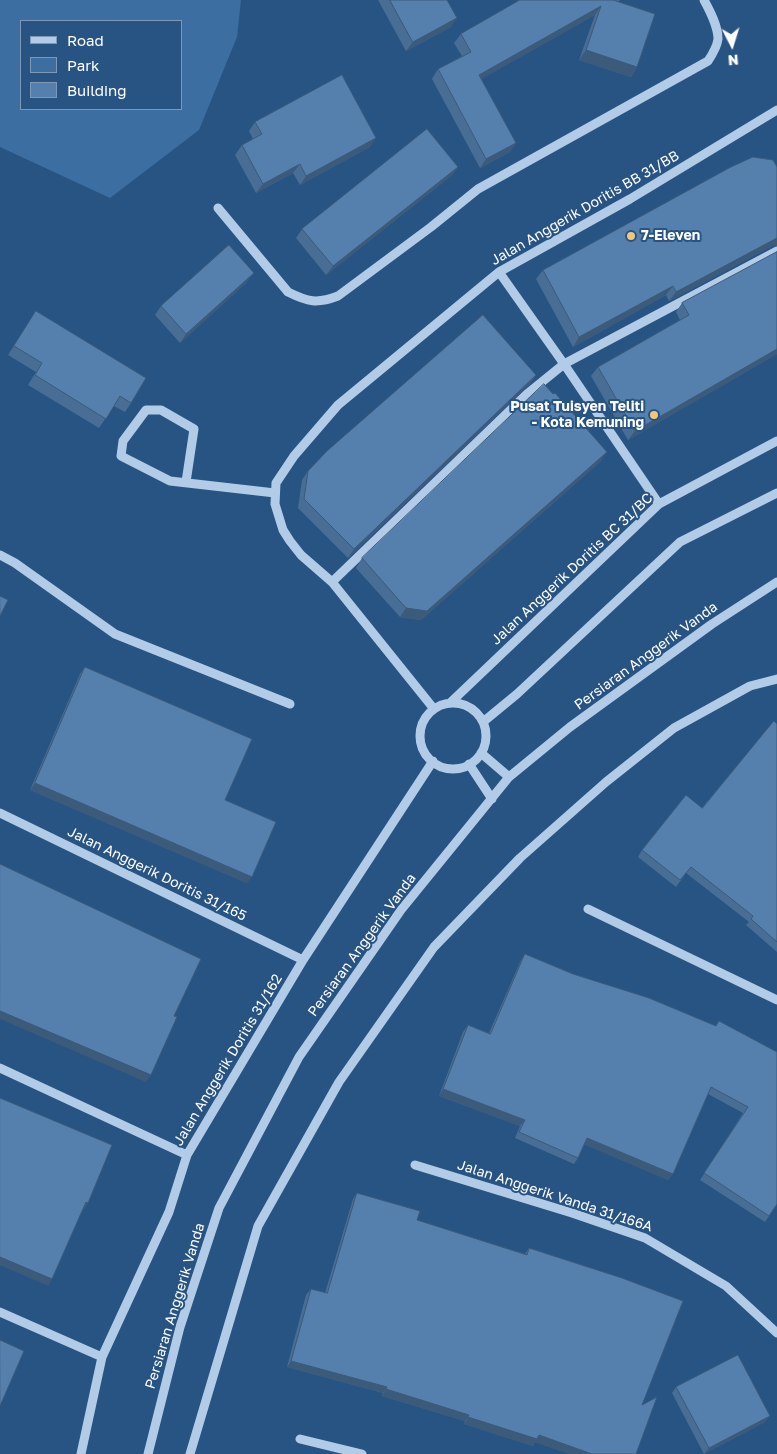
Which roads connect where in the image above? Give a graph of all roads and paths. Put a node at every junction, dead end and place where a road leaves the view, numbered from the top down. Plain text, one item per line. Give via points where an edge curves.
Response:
1 (704, 0) edge
2 (777, 110) edge
3 (218, 208) dead end
4 (777, 251) edge
5 (499, 272) junction
6 (564, 364) junction
7 (777, 441) edge
8 (186, 482) junction
9 (275, 493) junction
10 (777, 493) edge
11 (659, 504) junction
12 (0, 555) edge
13 (332, 582) junction
14 (777, 582) edge
15 (777, 679) edge
16 (450, 703) junction
17 (290, 704) dead end
18 (434, 709) junction
19 (483, 722) junction
20 (481, 753) junction
21 (433, 761) junction
22 (469, 764) junction
23 (509, 777) junction
24 (492, 799) junction
25 (0, 813) edge
26 (588, 909) dead end
27 (303, 960) junction
28 (777, 1000) edge
29 (0, 1068) edge
30 (187, 1155) junction
31 (415, 1165) dead end
32 (0, 1312) edge
33 (777, 1333) edge
34 (102, 1357) junction
35 (300, 1439) dead end
36 (81, 1454) edge
37 (148, 1454) edge
38 (190, 1454) edge
39 (362, 1454) edge

1 - 3 street via 718,39 708,61 478,189 338,296 321,302 302,300 288,292
2 - 5 street, Jalan Anggerik Doritis BB 31/BB via 630,199
4 - 6 street
5 - 6 street
5 - 9 street, Jalan Anggerik Doritis BB 31/BB via 338,405 294,456 276,483
6 - 11 street
6 - 13 street via 526,394
7 - 11 street, Jalan Anggerik Doritis BC 31/BC
8 - 8 street via 170,481 121,456 123,441 146,410 161,410 194,429
8 - 9 street
9 - 13 street via 283,530 301,555
10 - 19 street via 680,542
11 - 16 street, Jalan Anggerik Doritis BC 31/BC
12 - 17 street via 115,634
13 - 18 street
14 - 23 street, Persiaran Anggerik Vanda via 712,624 578,721
15 - 38 street via 750,686 674,728 606,782 520,858 434,947 339,1082 258,1226
16 - 18 street
16 - 19 street via 466,705
18 - 21 street via 423,722 420,739
19 - 20 street via 486,741
20 - 22 street
20 - 23 street
21 - 22 street via 450,768
21 - 27 street, Jalan Anggerik Doritis 31/162
22 - 24 street
23 - 24 street, Persiaran Anggerik Vanda
24 - 37 street, Persiaran Anggerik Vanda via 401,910 298,1057 219,1208 180,1327
25 - 27 street, Jalan Anggerik Doritis 31/165
26 - 28 street
27 - 30 street, Jalan Anggerik Doritis 31/162
29 - 30 street
30 - 34 street, Jalan Anggerik Doritis 31/162 via 169,1212
31 - 33 street, Jalan Anggerik Vanda 31/166A via 645,1238 726,1286
32 - 34 street
34 - 36 street, Jalan Anggerik Doritis 31/162
35 - 39 street

